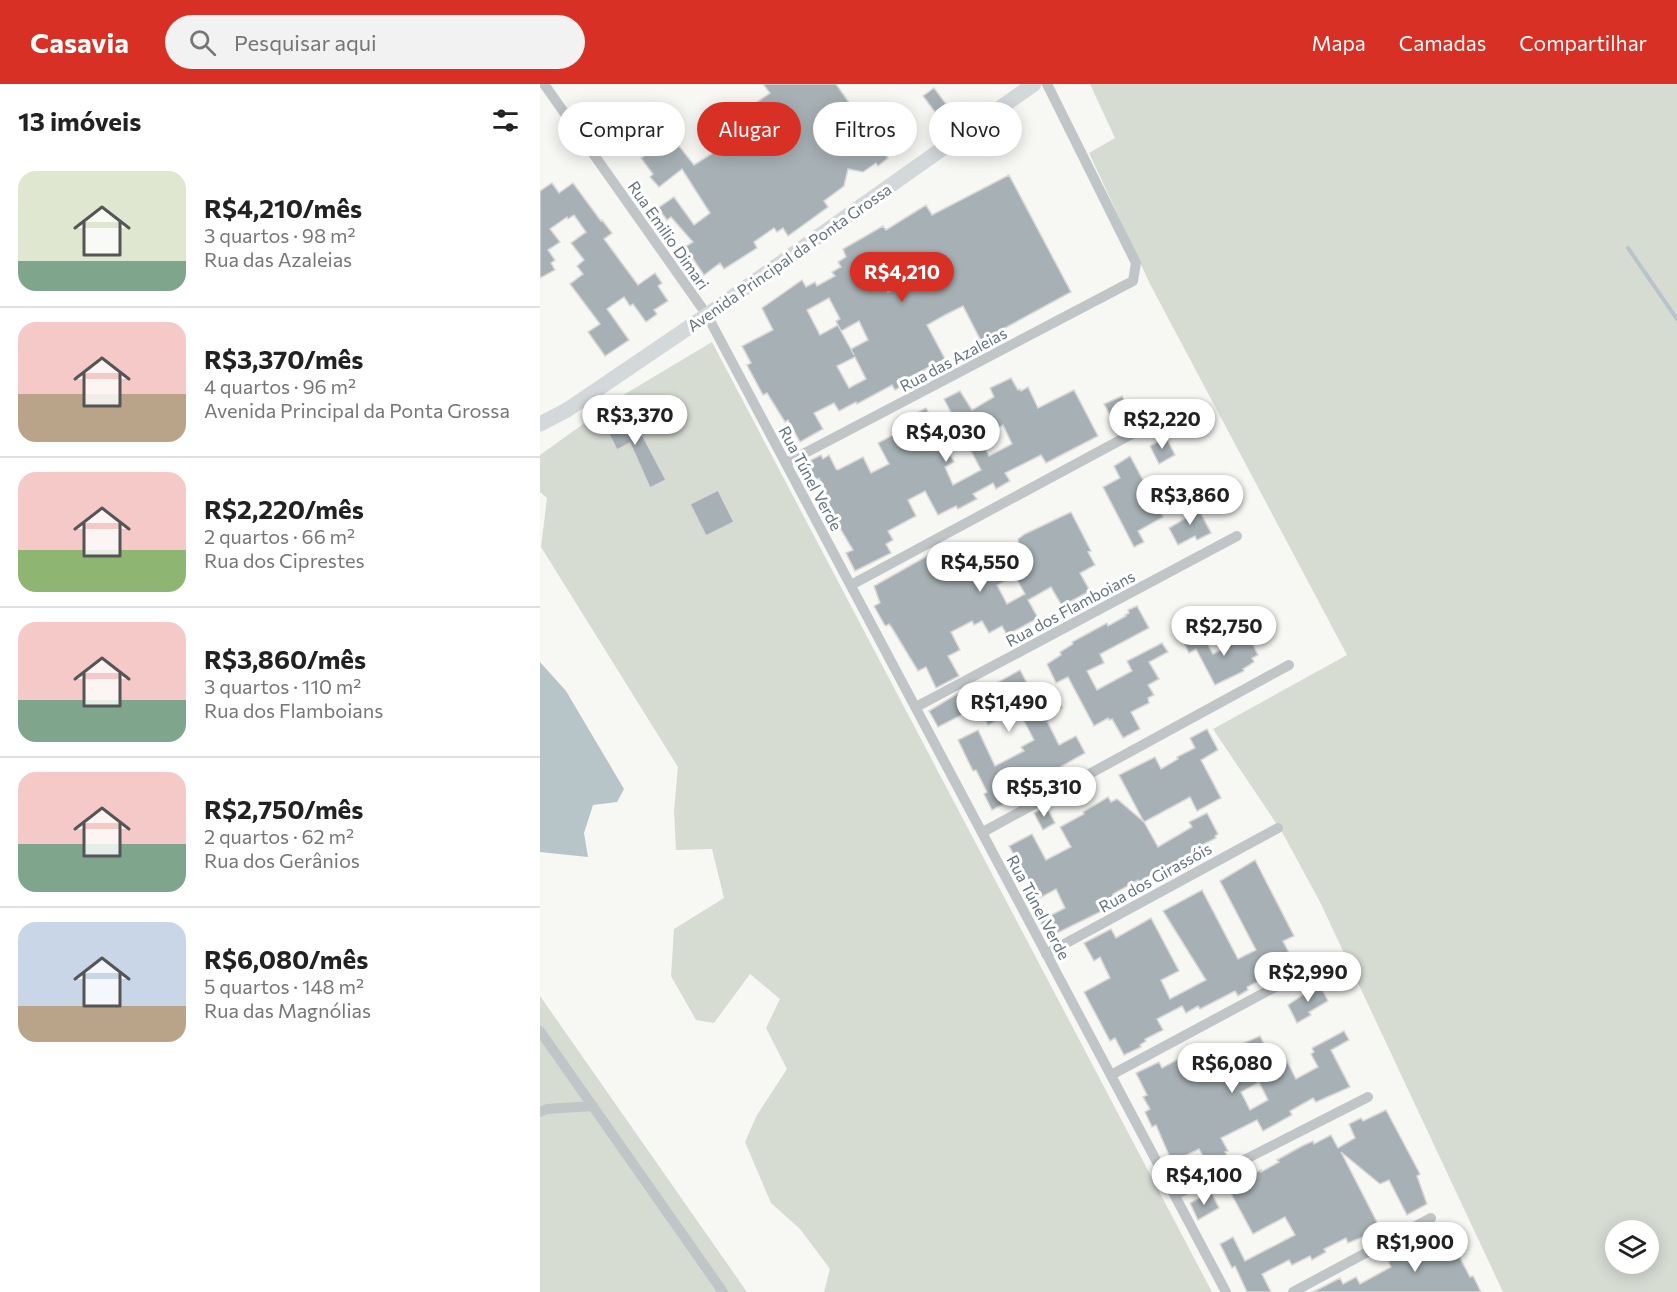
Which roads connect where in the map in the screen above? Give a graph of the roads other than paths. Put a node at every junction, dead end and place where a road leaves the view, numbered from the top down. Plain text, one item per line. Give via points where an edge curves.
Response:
1 (544, 84) edge
2 (1034, 84) edge
3 (1047, 84) edge
4 (707, 315) junction
5 (1154, 422) dead end
6 (540, 424) edge
7 (786, 463) junction
8 (1237, 536) dead end
9 (851, 585) junction
10 (1289, 665) dead end
11 (916, 707) junction
12 (1278, 828) dead end
13 (983, 832) junction
14 (1046, 954) junction
15 (1303, 972) dead end
16 (540, 1031) edge
17 (1111, 1074) junction
18 (1368, 1097) dead end
19 (592, 1106) junction
20 (540, 1112) edge
21 (1175, 1195) junction
22 (1431, 1218) dead end
23 (723, 1292) edge
24 (1226, 1292) edge
25 (1293, 1292) edge

1 - 4 street, Rua Emilio Dimari
2 - 4 main road, Avenida Principal da Ponta Grossa
3 - 7 street, Rua das Azaleias via 1136,263 1133,281
4 - 6 main road, Avenida Principal da Ponta Grossa via 567,410
4 - 7 street, Rua Túnel Verde
5 - 9 street
7 - 9 street, Rua Túnel Verde
8 - 11 street, Rua dos Flamboians
9 - 11 street, Rua Túnel Verde
10 - 13 street
11 - 13 street, Rua Túnel Verde
12 - 14 street, Rua dos Girassóis
13 - 14 street, Rua Túnel Verde
14 - 17 street, Rua Túnel Verde
15 - 17 street
16 - 19 street
17 - 21 street, Rua Túnel Verde
18 - 21 street
19 - 20 street
19 - 23 street
21 - 24 street, Rua Túnel Verde
22 - 25 street

